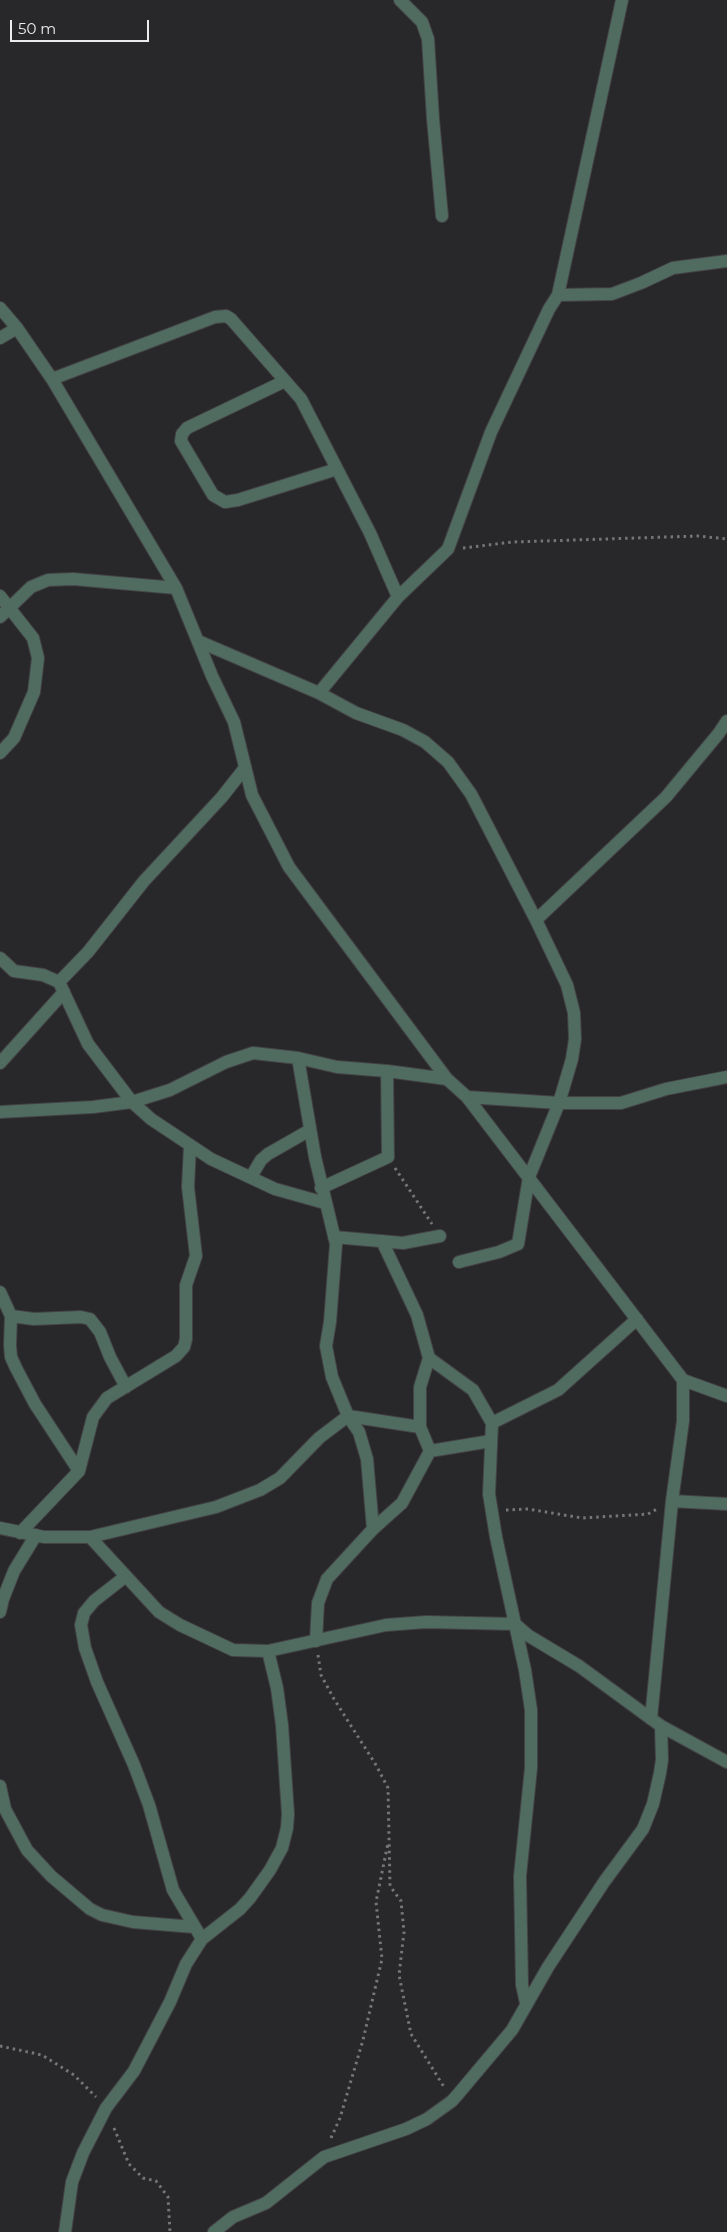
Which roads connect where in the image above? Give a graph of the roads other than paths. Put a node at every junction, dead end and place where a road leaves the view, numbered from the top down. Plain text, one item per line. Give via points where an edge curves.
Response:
1 (400, 0) edge
2 (622, 0) edge
3 (442, 216) dead end
4 (727, 261) edge
5 (558, 295) junction
6 (0, 308) edge
7 (17, 328) junction
8 (0, 338) edge
9 (52, 380) junction
10 (285, 381) junction
11 (337, 469) junction
12 (176, 588) junction
13 (0, 596) edge
14 (398, 597) junction
15 (4, 612) edge
16 (198, 642) junction
17 (319, 693) junction
18 (727, 722) edge
19 (0, 753) edge
20 (244, 769) junction
21 (536, 920) junction
22 (0, 958) edge
23 (61, 987) junction
24 (298, 1058) junction
25 (0, 1063) edge
26 (387, 1071) junction
27 (727, 1077) edge
28 (447, 1079) junction
29 (467, 1097) junction
30 (132, 1102) junction
31 (559, 1103) junction
32 (0, 1112) edge
33 (310, 1130) junction
34 (190, 1146) junction
35 (251, 1177) junction
36 (528, 1177) junction
37 (322, 1188) junction
38 (325, 1203) junction
39 (440, 1236) road end
40 (334, 1237) junction
41 (382, 1241) junction
42 (459, 1262) dead end
43 (0, 1292) edge
44 (11, 1316) junction
45 (637, 1319) junction
46 (429, 1358) junction
47 (683, 1380) junction
48 (126, 1387) junction
49 (727, 1396) edge
50 (348, 1416) junction
51 (492, 1423) junction
52 (420, 1427) junction
53 (491, 1441) junction
54 (430, 1451) junction
55 (79, 1470) junction
56 (672, 1501) junction
57 (727, 1504) edge
58 (0, 1528) edge
59 (373, 1529) junction
60 (20, 1533) junction
61 (36, 1535) junction
62 (90, 1537) junction
63 (126, 1576) junction
64 (0, 1612) edge
65 (515, 1624) junction
66 (316, 1641) junction
67 (268, 1650) junction
68 (656, 1723) junction
69 (726, 1759) edge
70 (0, 1786) edge
71 (194, 1927) junction
72 (202, 1939) junction
73 (526, 2003) junction
74 (65, 2232) edge
75 (214, 2232) edge

1 - 3 street via 422,22 428,39
2 - 5 street
4 - 5 street via 673,268 612,294
5 - 14 street via 491,432 448,549
6 - 7 street
7 - 8 street
7 - 9 street
9 - 10 street via 220,316 232,319
9 - 12 street
10 - 11 street via 301,399
10 - 11 street via 187,428 182,434 181,441 208,488 219,500 232,501
11 - 14 street
12 - 15 street via 73,579 48,580 31,587
12 - 16 street
13 - 15 street
14 - 17 street
15 - 19 street via 32,638 38,670 34,692 20,727
16 - 17 street
16 - 20 street via 234,722
17 - 21 street via 356,713 403,730 425,742 448,762 471,794
18 - 21 street via 666,797
20 - 23 street via 144,881
20 - 28 street via 252,795 289,867
21 - 31 street via 567,985 574,1014 575,1039
22 - 23 street via 14,971 43,975
23 - 25 street
23 - 30 street via 88,1044
24 - 26 street via 337,1067
24 - 30 street via 253,1053 243,1055 170,1090
24 - 33 street
26 - 28 street
26 - 37 street via 388,1157
27 - 31 street via 666,1089 621,1104
28 - 29 street
29 - 31 street
29 - 36 street
30 - 32 street
30 - 34 street via 150,1119
31 - 36 street
33 - 35 street via 268,1154
33 - 37 street
34 - 35 street
34 - 48 street via 188,1187 196,1256 186,1285 184,1347 176,1356
35 - 38 street
36 - 42 street via 518,1244
36 - 45 street
37 - 38 street
38 - 40 street
39 - 41 street via 403,1243
40 - 41 street
40 - 50 street via 336,1244 326,1346 332,1377
41 - 46 street via 418,1315
43 - 44 street
44 - 48 street via 90,1319 100,1332
44 - 55 street via 11,1357 35,1404
45 - 47 street
45 - 51 street via 558,1390
46 - 51 street via 473,1390
46 - 52 street via 420,1387
47 - 49 street
47 - 56 street via 683,1421
48 - 55 street via 107,1398 93,1417
50 - 52 street
50 - 59 street via 359,1432 367,1460
50 - 62 street via 319,1438 280,1478 260,1490 216,1507
51 - 53 street
52 - 54 street
53 - 54 street
53 - 65 street via 489,1494
54 - 59 street via 402,1503
55 - 60 street
56 - 57 street
56 - 68 street
58 - 60 street
59 - 66 street via 324,1584 318,1603
60 - 61 street
61 - 62 street
61 - 64 street via 14,1571
62 - 63 street
63 - 67 street via 159,1612 180,1625 233,1650
63 - 71 street via 84,1613 81,1625 85,1648 149,1805 173,1890
65 - 66 street via 426,1622 386,1625
65 - 68 street
65 - 73 street via 531,1710 532,1734 520,1876 522,1985
66 - 67 street
67 - 72 street via 282,1716 287,1828 282,1848 250,1898 240,1910
68 - 69 street
68 - 73 street via 661,1766 653,1804 643,1829 604,1882
70 - 71 street via 5,1809 27,1850 38,1864 95,1913 154,1925
71 - 72 street
72 - 74 street via 186,1964 134,2071 106,2108 88,2142 72,2182
73 - 75 street via 512,2030 452,2100 426,2119 406,2128 324,2157 266,2202 233,2217

